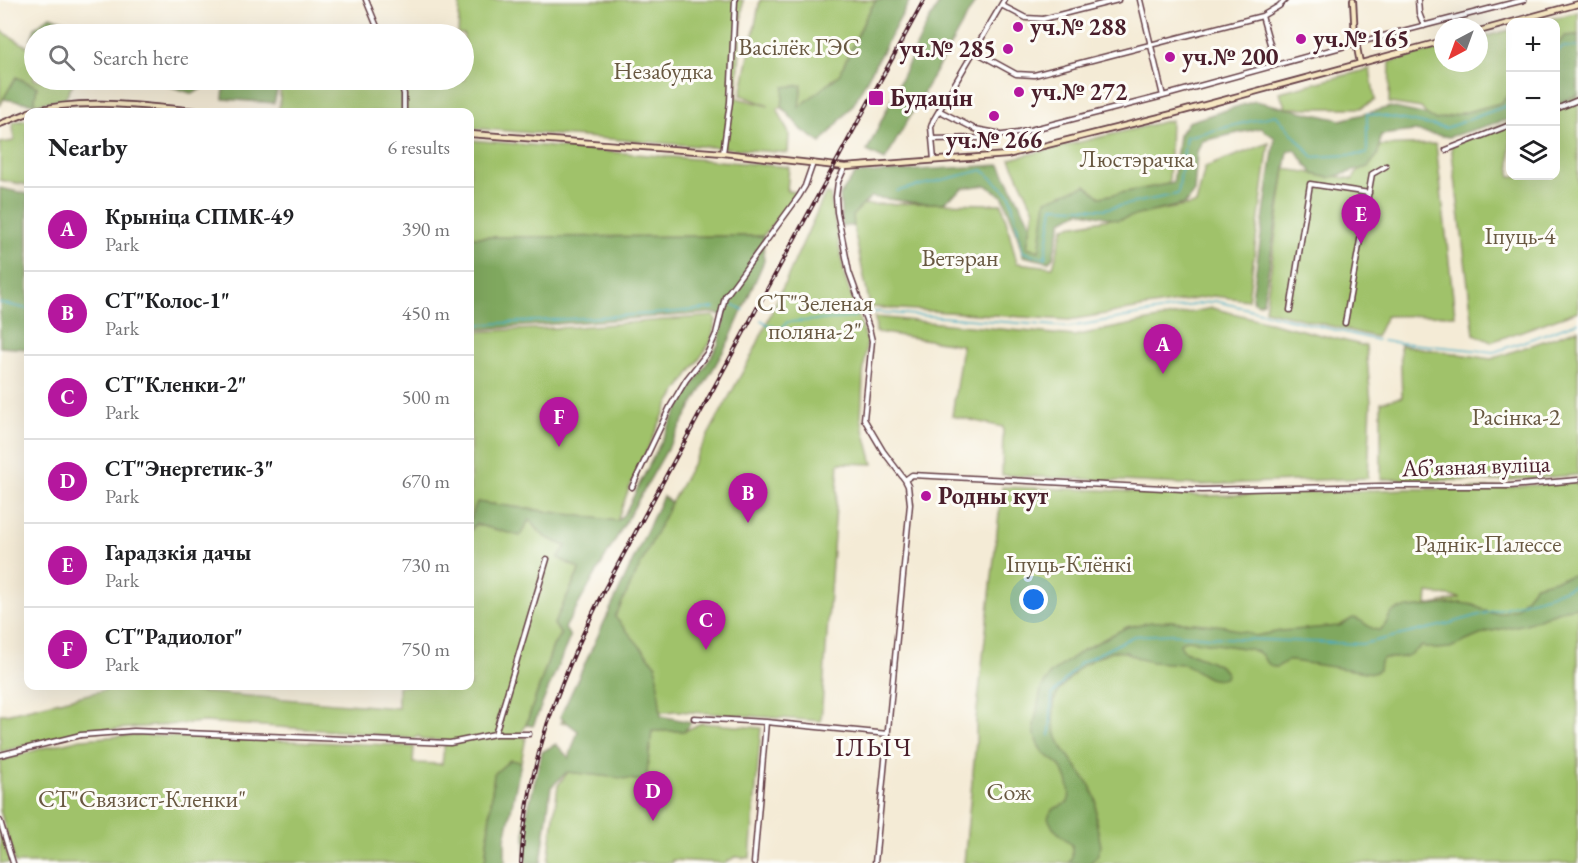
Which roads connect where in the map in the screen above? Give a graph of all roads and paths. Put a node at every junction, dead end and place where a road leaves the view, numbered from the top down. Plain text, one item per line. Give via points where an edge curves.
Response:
1 (366, 0) edge
2 (735, 0) edge
3 (1004, 0) edge
4 (1118, 0) edge
5 (1140, 0) edge
6 (1285, 0) edge
7 (1353, 0) edge
8 (1419, 0) edge
9 (1524, 0) edge
10 (1578, 4) edge
11 (1001, 5) junction
12 (1262, 16) junction
13 (376, 24) edge
14 (1424, 27) junction
15 (1488, 29) edge
16 (1434, 43) edge
17 (1152, 44) junction
18 (1356, 44) junction
19 (975, 51) junction
20 (1360, 63) junction
21 (1276, 65) junction
22 (403, 90) edge
23 (1163, 96) junction
24 (1578, 100) edge
25 (1560, 107) edge
26 (49, 108) edge
27 (151, 108) edge
28 (405, 108) edge
29 (940, 111) junction
30 (24, 115) edge
31 (0, 124) edge
32 (1507, 126) edge
33 (474, 134) edge
34 (1005, 134) junction
35 (932, 139) junction
36 (1446, 150) dead end
37 (723, 153) junction
38 (934, 160) junction
39 (813, 163) junction
40 (1386, 166) dead end
41 (845, 167) junction
42 (1369, 193) junction
43 (1290, 310) dead end
44 (1345, 323) dead end
45 (905, 480) junction
46 (1578, 480) edge
47 (632, 487) dead end
48 (547, 560) dead end
49 (694, 718) dead end
50 (766, 722) junction
51 (495, 734) junction
52 (529, 734) dead end
53 (888, 734) junction
54 (0, 754) edge
55 (0, 821) edge
56 (13, 863) edge
57 (754, 863) edge
58 (875, 863) edge

1 - 13 street
2 - 37 street
3 - 11 street
4 - 11 street via 1043,19 1026,18
5 - 17 street
6 - 12 street
7 - 18 street
8 - 14 street
9 - 14 street
10 - 15 street
11 - 19 street
12 - 17 street
12 - 21 street
14 - 18 street
16 - 20 street
17 - 19 street via 1034,75 1016,74
17 - 23 street
18 - 20 street
18 - 21 street
19 - 29 street
20 - 38 street via 1007,155
21 - 23 street
22 - 28 street
23 - 34 street
24 - 25 street
26 - 27 street via 95,104
29 - 34 street via 975,129
29 - 35 street via 932,124
30 - 31 street
32 - 36 street
33 - 37 street
34 - 35 street
35 - 38 street
37 - 39 street
38 - 41 street
39 - 41 street
39 - 47 street via 799,196 725,297 708,352 670,407
40 - 42 street via 1372,174
41 - 45 street via 838,182 837,212 849,272 871,334 864,418
42 - 43 street via 1310,184
42 - 44 street
45 - 46 street, Абʼязная вуліца via 912,476 1202,490 1510,486
45 - 53 street via 910,504
48 - 51 street
49 - 50 street
50 - 53 street
50 - 57 street
51 - 52 street
51 - 54 street via 450,743 134,731 81,735
53 - 58 street
55 - 56 street

